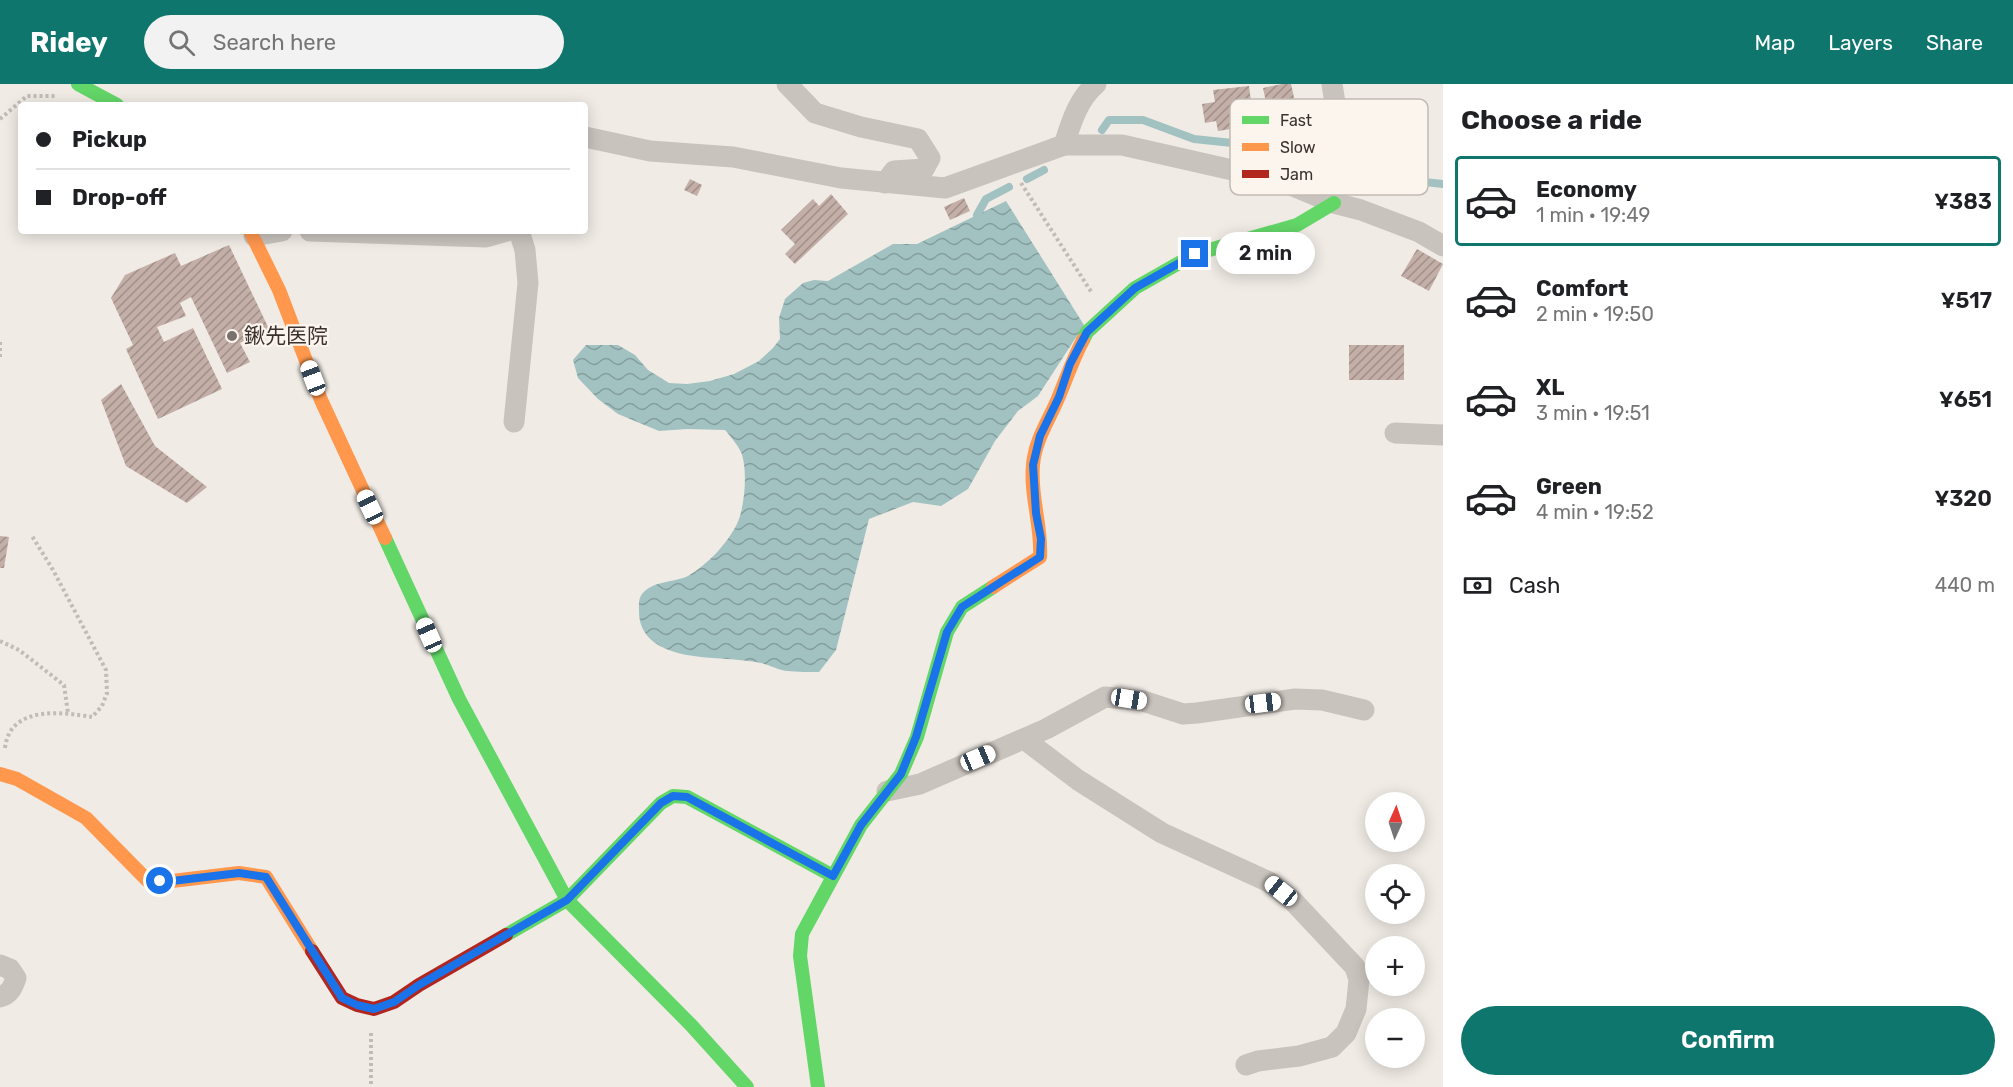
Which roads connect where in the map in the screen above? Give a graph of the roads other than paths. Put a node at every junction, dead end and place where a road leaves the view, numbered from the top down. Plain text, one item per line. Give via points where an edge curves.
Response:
1 (78, 84) edge
2 (787, 84) edge
3 (1096, 84) edge
4 (1332, 84) edge
5 (1334, 99) edge
6 (111, 102) edge
7 (588, 138) edge
8 (1064, 145) junction
9 (1230, 169) edge
10 (885, 183) junction
11 (1316, 195) edge
12 (1329, 195) edge
13 (1328, 200) junction
14 (252, 234) edge
15 (398, 234) edge
16 (496, 234) edge
17 (520, 234) edge
18 (1443, 246) edge
19 (514, 422) dead end
20 (1395, 433) dead end
21 (1443, 435) edge
22 (1364, 710) dead end
23 (1024, 738) junction
24 (1, 773) edge
25 (888, 791) junction
26 (833, 876) junction
27 (567, 900) junction
28 (0, 965) edge
29 (0, 997) edge
30 (1246, 1065) dead end
31 (747, 1087) edge
32 (818, 1087) edge

1 - 6 street
2 - 10 street via 815,113 918,139 930,158 924,168 894,171
3 - 8 street via 1074,114
4 - 5 street
7 - 10 street via 650,151 734,157
8 - 9 street via 1122,145
8 - 10 street via 945,188
11 - 13 street
12 - 13 street
13 - 18 street via 1419,232
13 - 25 street via 1297,225 1195,254 1135,288 1087,332 1040,436 1033,465 1040,557 962,607 947,632 916,737 901,774
14 - 27 street via 279,290 321,400 459,699
15 - 16 street
17 - 19 street via 528,283
20 - 21 street
22 - 23 street via 1322,700 1295,699 1183,714 1143,701 1105,697
23 - 25 street via 920,784
23 - 30 street via 1078,780 1162,833 1269,882 1293,901 1355,967 1359,980 1356,1009 1346,1033 1332,1047
24 - 27 street via 86,818 147,880 239,873 266,877 342,998 374,1009 394,1002
25 - 26 street via 861,825
26 - 27 street via 687,797 673,796 661,803
26 - 32 street via 802,934 800,956
27 - 31 street
28 - 29 street via 10,969 16,978 13,988

